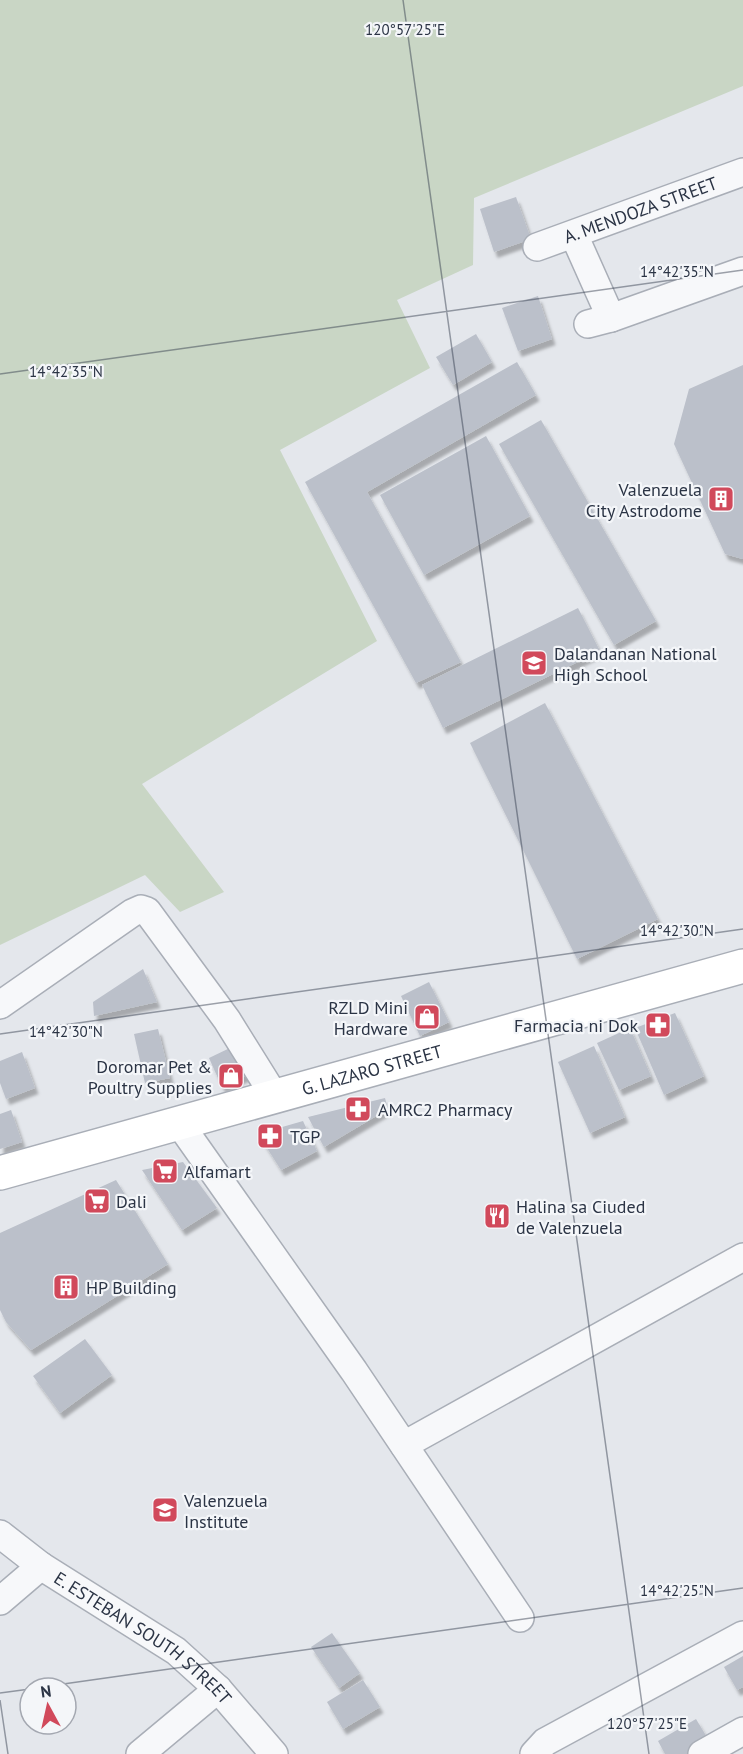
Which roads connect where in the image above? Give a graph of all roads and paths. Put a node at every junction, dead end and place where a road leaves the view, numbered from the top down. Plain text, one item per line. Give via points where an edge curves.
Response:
1 (743, 172) edge
2 (574, 235) junction
3 (537, 247) dead end
4 (743, 271) edge
5 (743, 966) edge
6 (0, 1005) edge
7 (275, 1096) junction
8 (179, 1123) junction
9 (0, 1173) edge
10 (743, 1257) edge
11 (404, 1445) junction
12 (0, 1534) edge
13 (41, 1566) junction
14 (0, 1601) edge
15 (520, 1618) dead end
16 (743, 1635) edge
17 (218, 1689) junction
18 (743, 1731) edge
19 (539, 1748) edge
20 (140, 1754) edge
21 (274, 1754) edge
22 (702, 1754) edge

1 - 2 street, A. MENDOZA STREET
2 - 3 street, A. MENDOZA STREET
2 - 4 street via 599,321
5 - 7 street, G. LAZARO STREET
6 - 7 street via 141,909 147,911 227,1020
7 - 8 street, G. LAZARO STREET
8 - 9 street, G. LAZARO STREET
8 - 11 street
10 - 11 street
11 - 15 street
12 - 13 street, E. ESTEBAN SOUTH STREET
13 - 14 street
13 - 17 street, E. ESTEBAN SOUTH STREET via 176,1651
16 - 19 street
17 - 20 street
17 - 21 street, E. ESTEBAN SOUTH STREET
18 - 22 street

